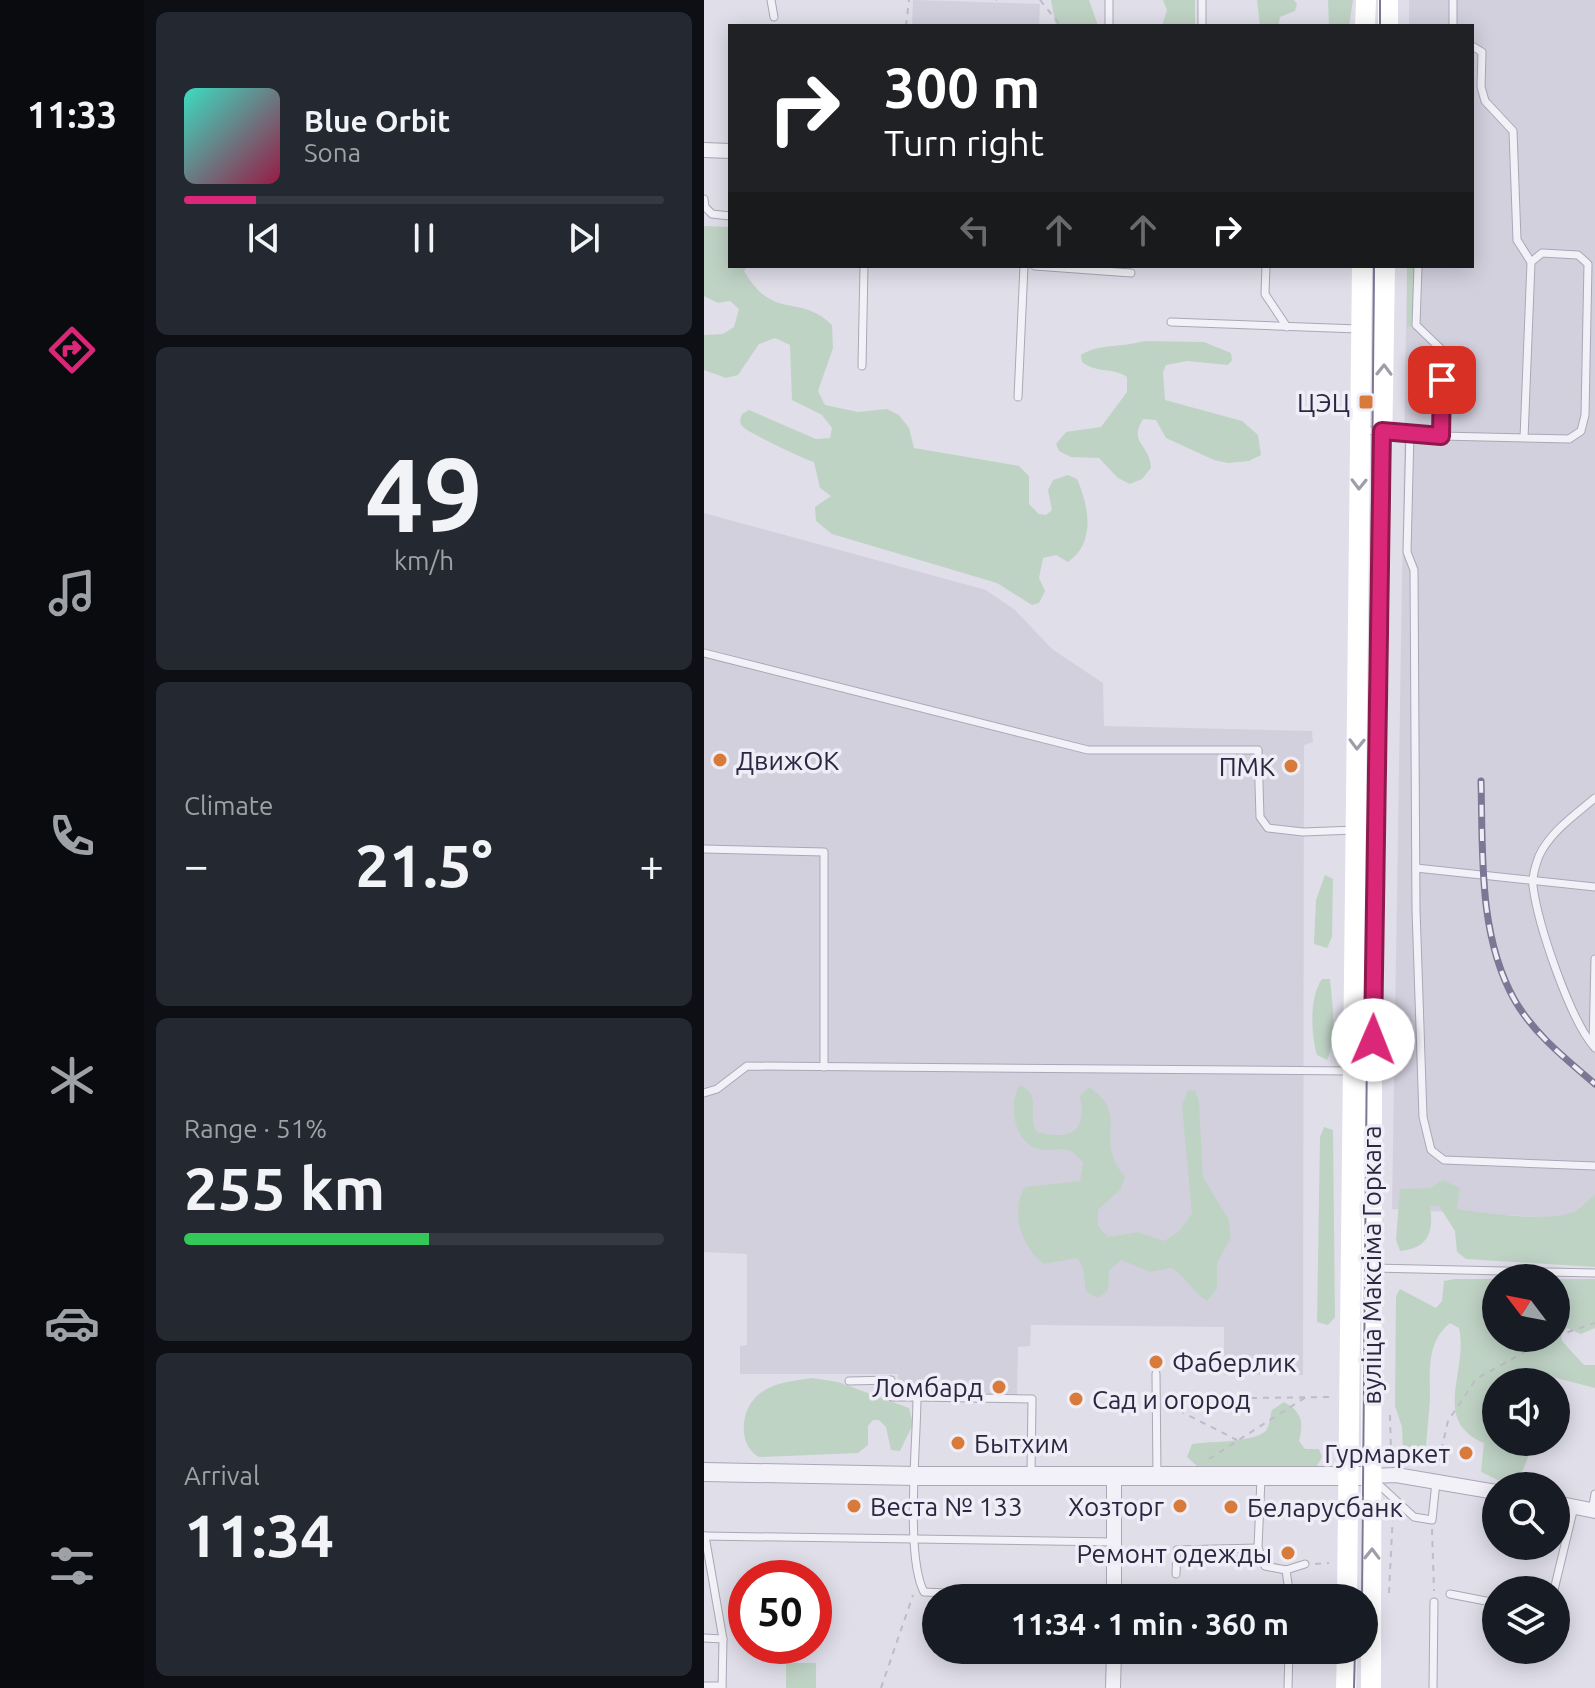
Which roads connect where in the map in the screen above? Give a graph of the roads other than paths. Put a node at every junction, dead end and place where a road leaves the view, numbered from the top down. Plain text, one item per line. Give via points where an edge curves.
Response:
1 (771, 0) edge
2 (1109, 0) edge
3 (1202, 0) edge
4 (1366, 0) edge
5 (1388, 0) edge
6 (1453, 0) edge
7 (774, 17) dead end
8 (1109, 24) edge
9 (1202, 24) edge
10 (1365, 24) edge
11 (1388, 24) edge
12 (1453, 24) edge
13 (1474, 47) edge
14 (704, 150) edge
15 (728, 151) edge
16 (704, 199) edge
17 (728, 216) edge
18 (1531, 262) junction
19 (864, 268) edge
20 (1024, 268) edge
21 (1062, 268) edge
22 (1266, 268) edge
23 (1362, 268) edge
24 (1385, 268) edge
25 (1418, 268) edge
26 (1131, 273) dead end
27 (1171, 322) dead end
28 (1287, 327) junction
29 (1301, 327) junction
30 (1360, 329) junction
31 (1385, 329) junction
32 (1301, 338) dead end
33 (862, 366) dead end
34 (1018, 397) dead end
35 (1360, 430) junction
36 (1382, 431) junction
37 (1410, 432) junction
38 (1441, 436) junction
39 (1524, 438) junction
40 (704, 653) edge
41 (1595, 798) edge
42 (1356, 830) junction
43 (704, 849) edge
44 (1416, 868) junction
45 (1532, 883) junction
46 (1595, 887) edge
47 (1595, 959) edge
48 (1594, 1047) edge
49 (824, 1067) junction
50 (1363, 1071) junction
51 (704, 1093) edge
52 (1595, 1166) edge
53 (1361, 1268) junction
54 (1595, 1273) edge
55 (1156, 1374) dead end
56 (849, 1381) dead end
57 (917, 1397) junction
58 (704, 1472) edge
59 (916, 1476) junction
60 (1371, 1476) junction
61 (1031, 1477) junction
62 (1114, 1477) junction
63 (1349, 1477) junction
64 (1157, 1478) junction
65 (1261, 1478) junction
66 (1436, 1482) junction
67 (1482, 1490) edge
68 (1595, 1494) edge
69 (1570, 1506) edge
70 (1574, 1507) junction
71 (1593, 1511) edge
72 (705, 1536) edge
73 (915, 1539) junction
74 (1114, 1542) junction
75 (1258, 1548) junction
76 (1305, 1564) road end
77 (1286, 1570) junction
78 (1176, 1574) road end
79 (1557, 1576) edge
80 (1114, 1584) edge
81 (1288, 1584) edge
82 (1347, 1584) edge
83 (922, 1589) edge
84 (1450, 1594) dead end
85 (1482, 1600) edge
86 (1434, 1602) road end
87 (704, 1638) edge
88 (723, 1639) junction
89 (1114, 1664) edge
90 (1289, 1664) edge
91 (1347, 1664) edge
92 (704, 1686) edge
93 (722, 1687) edge
94 (1113, 1688) edge
95 (1288, 1688) edge
96 (1346, 1688) edge
97 (1371, 1688) edge
98 (1433, 1688) edge

1 - 7 lane
2 - 8 lane
3 - 9 lane
4 - 10 main road
5 - 11 main road
6 - 12 lane
13 - 18 lane via 1482,52 1485,101 1513,131 1517,240
14 - 15 street
16 - 17 lane via 712,214
18 - 39 lane
18 - 39 lane via 1542,253 1578,255 1588,264 1585,415 1581,431 1569,439
19 - 33 lane
20 - 34 lane
21 - 26 lane
22 - 28 lane via 1265,294
23 - 30 main road, вуліца Максіма Горкага
24 - 31 main road, вуліца Максіма Горкага
25 - 38 lane via 1416,325 1443,351
27 - 28 lane
28 - 29 lane
29 - 30 lane
29 - 32 lane
30 - 31 street
30 - 35 main road, вуліца Максіма Горкага
36 -> 31 main road, вуліца Максіма Горкага
35 - 36 lane
35 -> 42 main road, вуліца Максіма Горкага
36 - 37 lane
36 - 50 main road, вуліца Максіма Горкага
37 - 38 lane
37 - 44 lane via 1407,552 1414,570
38 - 39 lane
40 - 42 lane via 1088,750 1258,750 1260,817 1268,828
41 - 45 lane via 1553,835 1539,856
42 - 50 main road, вуліца Максіма Горкага
43 - 49 lane via 824,852
44 - 45 lane
44 - 52 lane via 1423,1117 1431,1150 1444,1160 1467,1163
45 - 46 lane
45 - 48 lane via 1582,1033
47 - 48 lane
49 - 50 lane
49 - 51 lane via 747,1066
50 - 53 main road, вуліца Максіма Горкага
53 - 54 lane
53 - 60 main road, вуліца Максіма Горкага
53 - 63 main road, вуліца Максіма Горкага
55 - 64 lane
56 - 57 lane via 891,1380 892,1397
57 - 59 lane
57 - 61 lane via 1032,1399
58 - 59 street
59 - 61 street
59 - 73 lane
60 - 63 street
60 - 66 street
60 - 66 lane via 1414,1517 1432,1520
97 -> 60 main road, вуліца Максіма Горкага
61 - 62 street
62 - 64 street
62 - 74 street
63 - 65 street
63 - 82 main road, вуліца Максіма Горкага
64 - 65 street
65 - 75 lane
66 - 67 street
68 - 71 lane
69 - 70 street
70 - 71 street
70 - 79 lane
72 - 73 lane
72 - 88 lane
73 - 74 lane
73 - 83 lane
74 - 80 street
75 - 77 lane via 1265,1566
75 - 78 lane via 1177,1550
76 - 77 lane
77 - 81 lane
84 - 85 lane
86 - 98 lane
87 - 88 lane
88 - 93 lane
89 - 94 street
90 - 95 lane
91 - 96 main road
92 - 93 lane

